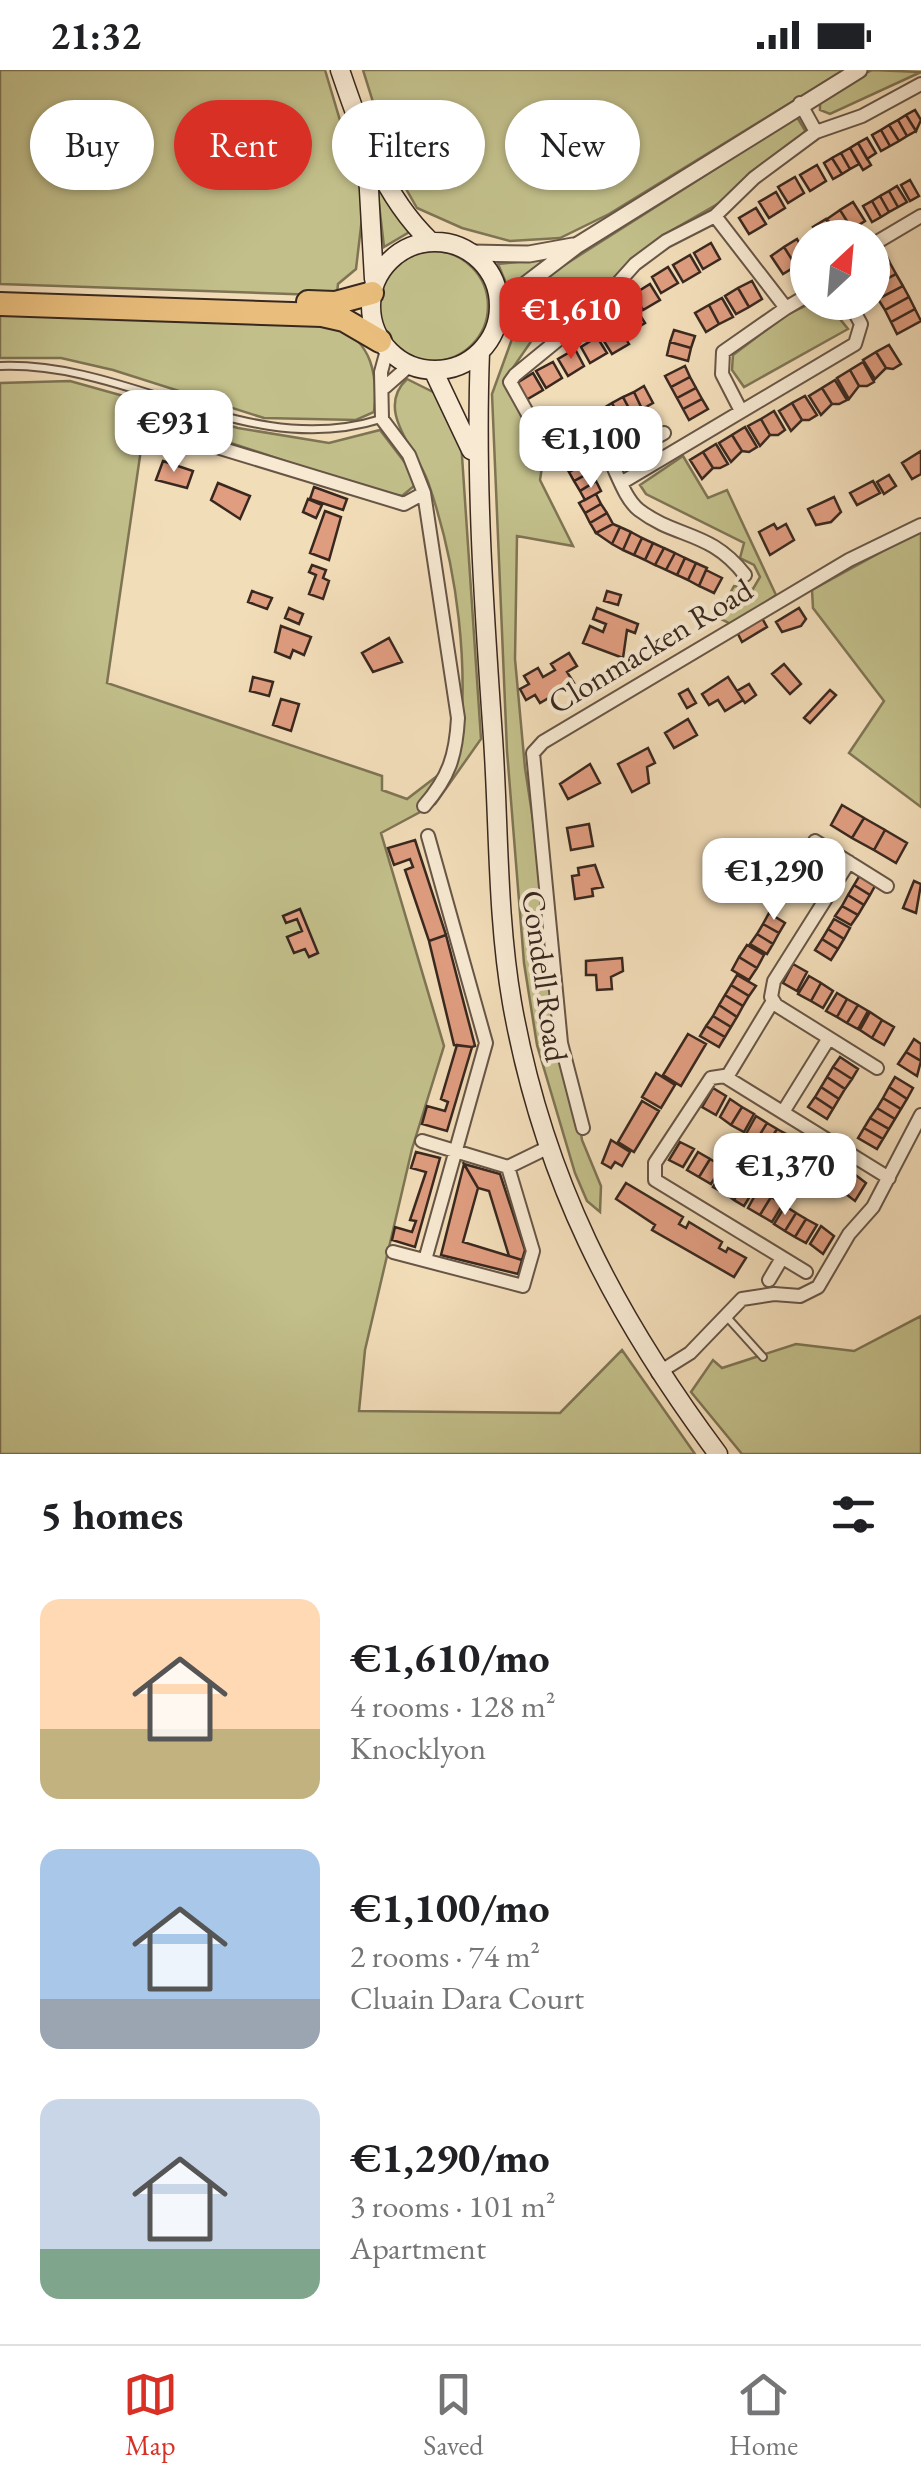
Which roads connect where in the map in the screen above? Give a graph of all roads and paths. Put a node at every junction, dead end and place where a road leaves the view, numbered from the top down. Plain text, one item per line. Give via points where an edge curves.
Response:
1 (340, 70) edge
2 (859, 70) edge
3 (921, 84) edge
4 (350, 100) edge
5 (800, 104) junction
6 (816, 132) junction
7 (368, 190) edge
8 (391, 190) edge
9 (715, 216) junction
10 (921, 216) edge
11 (890, 234) edge
12 (430, 242) junction
13 (576, 246) junction
14 (472, 253) junction
15 (373, 289) junction
16 (0, 291) edge
17 (0, 304) edge
18 (790, 306) edge
19 (786, 308) junction
20 (498, 318) junction
21 (860, 320) edge
22 (383, 346) junction
23 (480, 352) junction
24 (0, 366) edge
25 (410, 366) junction
26 (432, 370) junction
27 (385, 386) junction
28 (740, 409) junction
29 (382, 418) junction
30 (664, 433) dead end
31 (174, 434) dead end
32 (539, 434) dead end
33 (475, 460) junction
34 (621, 483) junction
35 (424, 493) junction
36 (921, 526) edge
37 (745, 575) dead end
38 (424, 806) dead end
39 (428, 836) dead end
40 (815, 840) dead end
41 (849, 862) junction
42 (887, 886) dead end
43 (773, 1002) junction
44 (829, 1038) junction
45 (877, 1068) dead end
46 (726, 1077) junction
47 (783, 1112) junction
48 (921, 1115) edge
49 (583, 1128) dead end
50 (422, 1141) dead end
51 (549, 1147) junction
52 (454, 1150) junction
53 (508, 1167) junction
54 (889, 1178) junction
55 (394, 1252) dead end
56 (782, 1258) junction
57 (425, 1260) junction
58 (806, 1272) dead end
59 (768, 1280) dead end
60 (725, 1315) junction
61 (762, 1357) dead end
62 (658, 1373) junction
63 (718, 1454) edge

1 - 4 main road
2 - 5 street
3 - 6 street
5 - 6 street
5 - 13 street
6 - 9 street
7 - 15 main road
8 - 12 main road
9 - 19 street
9 - 32 street via 635,264 592,312 515,374 510,382
10 - 11 street
12 - 14 main road
12 - 15 main road via 402,250
13 - 14 street
13 - 20 street via 525,286
14 - 20 main road via 492,275
15 - 16 highway via 335,303
15 - 22 main road via 370,309
17 - 22 highway via 322,315 344,320
18 - 19 street
19 - 28 street via 723,352 722,374
20 - 23 main road
21 - 28 street via 855,344
22 - 25 main road
22 - 27 street
23 - 26 main road
23 - 33 main road, Condell Road
24 - 29 lane via 66,368 202,414 268,428 346,430
25 - 26 main road
25 - 27 street
26 - 33 main road
27 - 29 street
28 - 34 street
29 - 35 street via 409,455
30 - 34 street via 612,462
31 - 35 street via 404,504
33 - 51 main road, Condell Road via 512,1001
34 - 37 street via 637,509 727,551
35 - 38 street via 458,718 456,755
36 - 49 street, Clonmacken Road via 849,560 533,752 561,1043
39 - 52 street via 486,1043
40 - 41 street
41 - 42 street
41 - 43 street via 774,982
43 - 44 street
43 - 46 street
44 - 45 street
44 - 47 street
46 - 47 street
46 - 56 street via 710,1078 652,1172 660,1184
47 - 54 street
48 - 54 street
50 - 52 street
51 - 53 street
51 - 62 main road, Condell Road via 587,1246
52 - 53 street
52 - 57 street
53 - 57 street via 533,1251 523,1286
54 - 60 street via 818,1287 800,1296 742,1299
55 - 57 street
56 - 58 street
56 - 59 street
60 - 61 lane
60 - 62 street via 690,1353
62 - 63 main road, Condell Road

